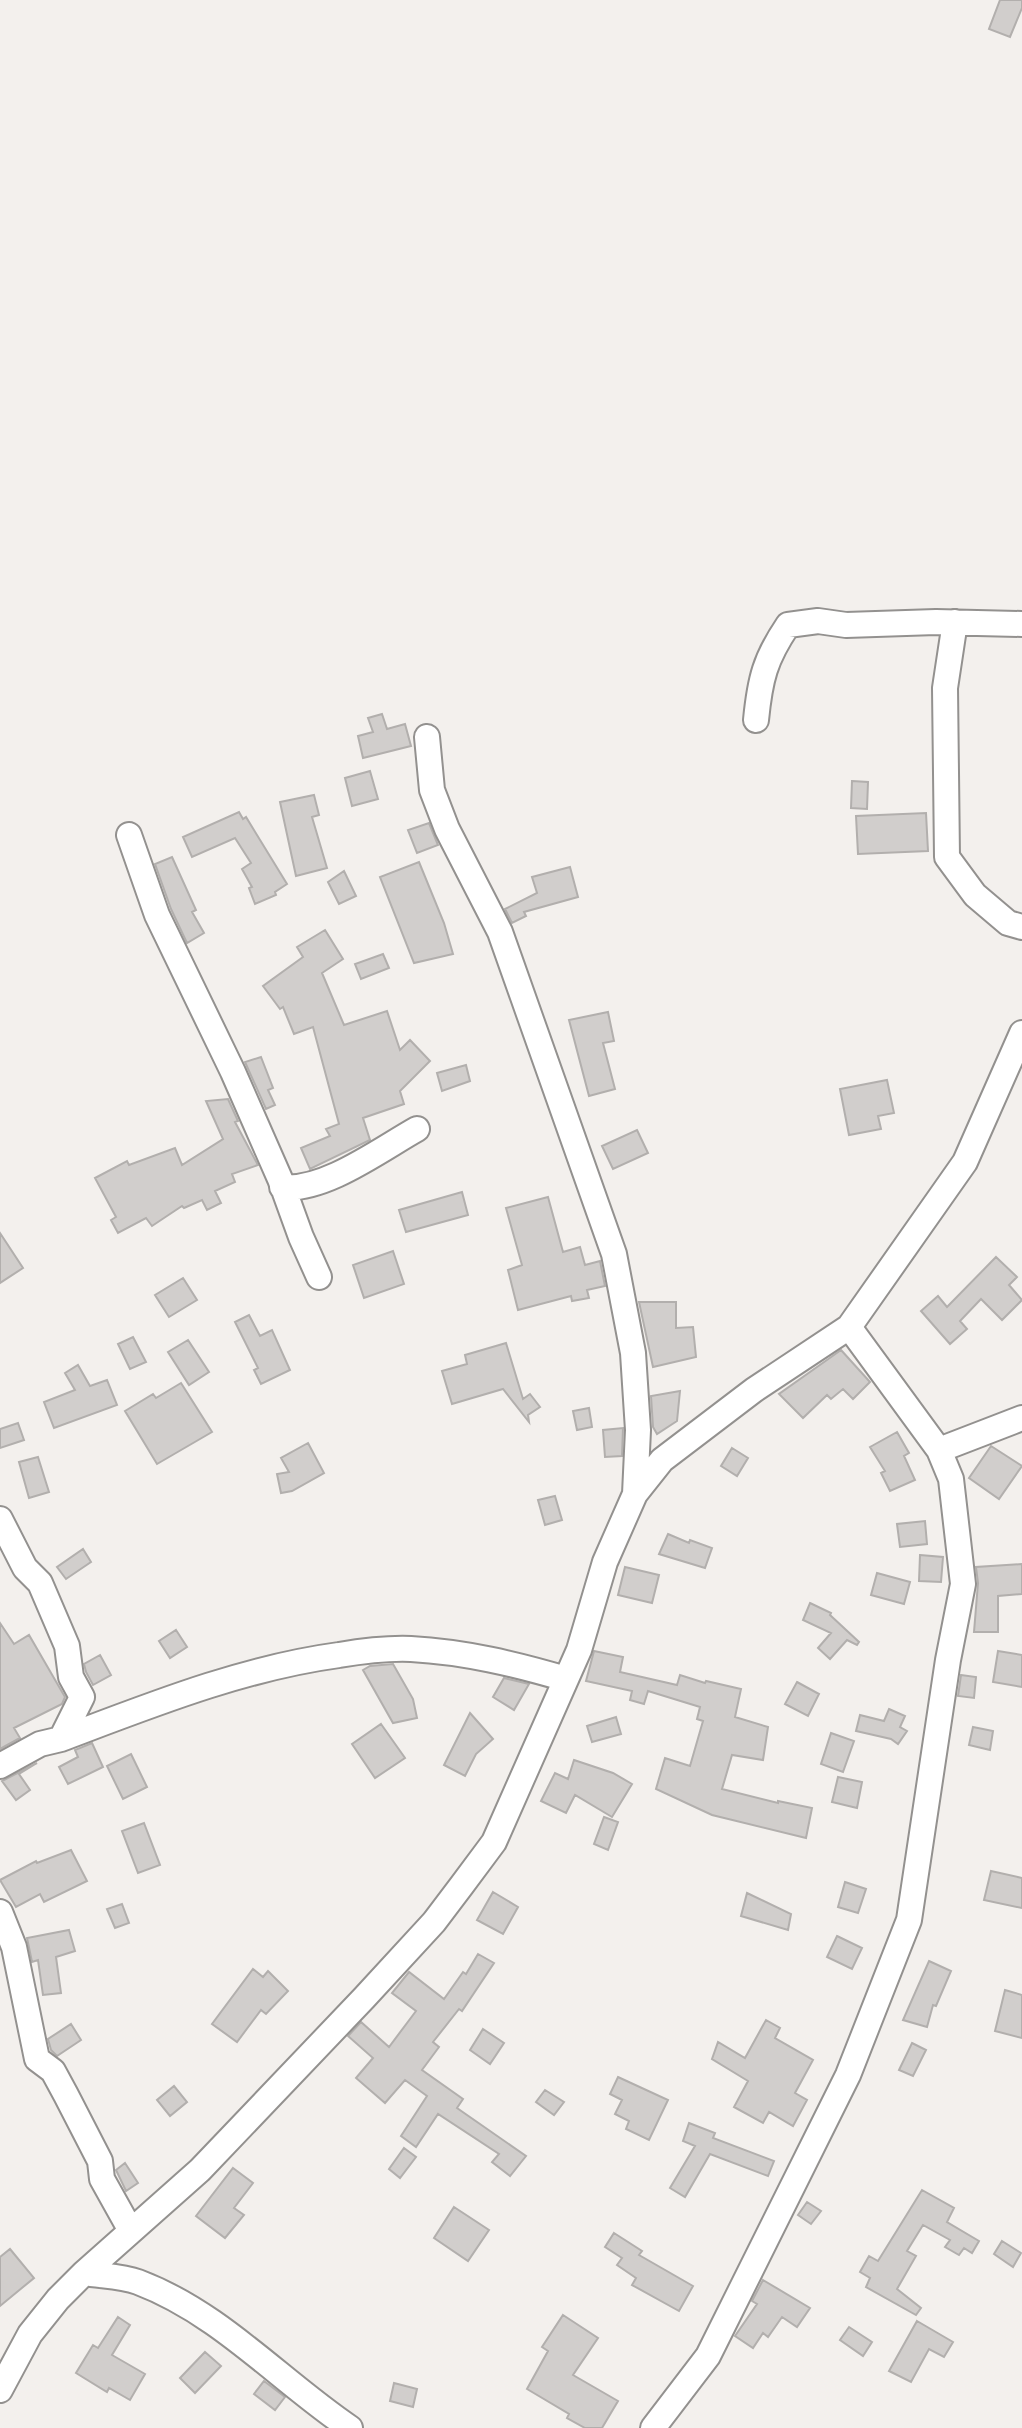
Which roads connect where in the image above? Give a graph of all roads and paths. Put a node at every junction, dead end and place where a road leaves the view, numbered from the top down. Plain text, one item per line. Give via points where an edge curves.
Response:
1 (955, 622) junction
2 (1022, 624) edge
3 (756, 720) dead end
4 (427, 737) dead end
5 (129, 835) dead end
6 (1022, 927) edge
7 (1022, 1033) edge
8 (417, 1129) dead end
9 (282, 1187) junction
10 (319, 1277) dead end
11 (849, 1327) junction
12 (1022, 1418) edge
13 (939, 1450) junction
14 (635, 1494) junction
15 (0, 1519) edge
16 (566, 1679) junction
17 (61, 1739) junction
18 (0, 1766) edge
19 (0, 1912) edge
20 (131, 2231) junction
21 (84, 2273) junction
22 (0, 2390) edge
23 (350, 2428) edge
24 (653, 2428) edge

1 - 2 street
1 - 3 street via 788,625 760,680
1 - 6 street via 945,688 947,857 975,895 1008,923
4 - 14 street via 432,790 500,932 614,1254 633,1353
5 - 9 street via 157,915
7 - 11 street via 965,1162
8 - 9 street via 335,1174
9 - 10 street
11 - 13 street
11 - 14 street via 662,1460
12 - 13 street
13 - 24 street via 951,1479 963,1584 909,1920 848,2075 708,2356
14 - 16 street via 605,1562
15 - 17 street via 25,1568 40,1583 82,1697
16 - 17 street via 490,1658 371,1650 269,1667
16 - 20 street via 494,1842 434,1922 200,2170
17 - 18 street
19 - 20 street via 14,1947 37,2059 53,2071
20 - 21 street
21 - 22 street via 30,2334
21 - 23 street via 135,2281 207,2317

